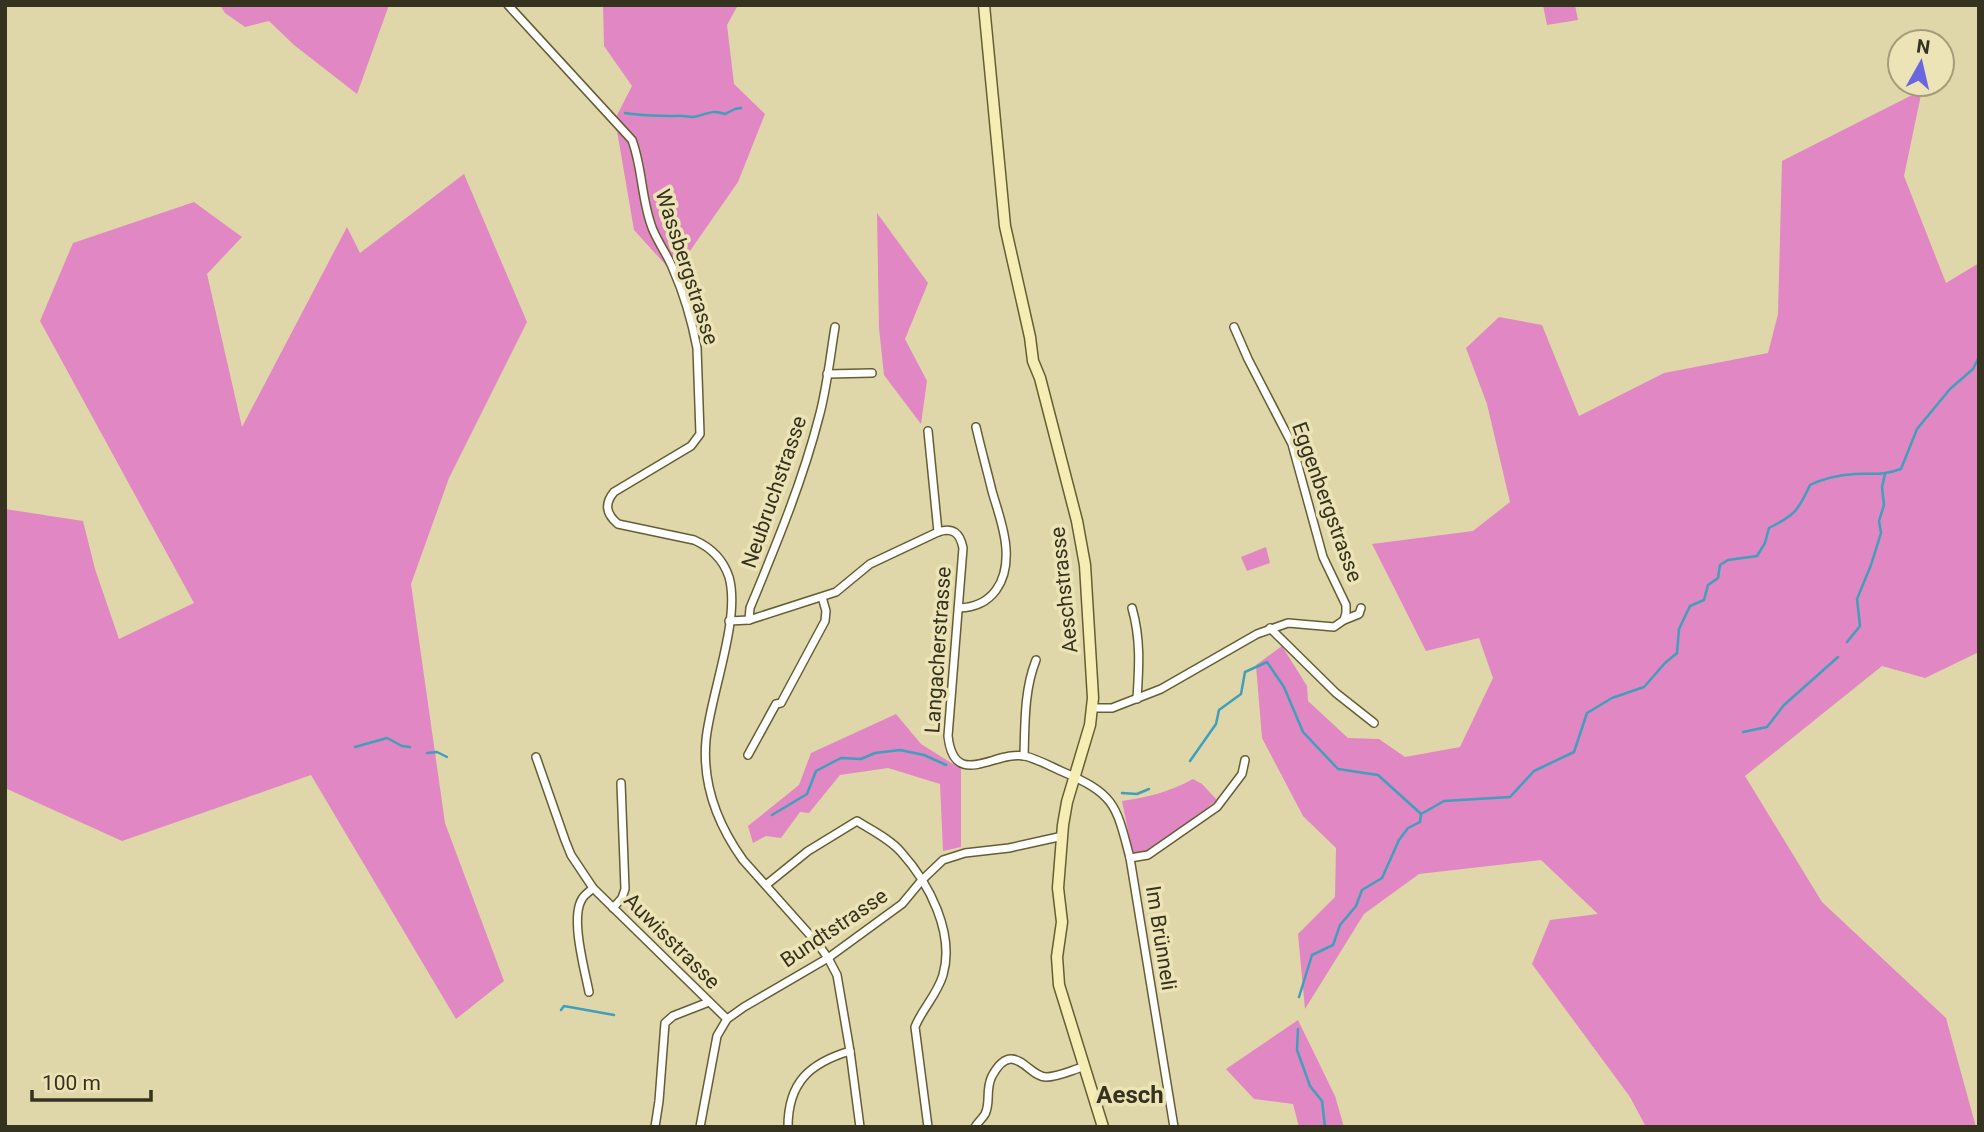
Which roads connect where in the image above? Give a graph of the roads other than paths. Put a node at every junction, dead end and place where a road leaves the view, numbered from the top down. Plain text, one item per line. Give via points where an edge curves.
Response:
1 (508, 5) edge
2 (984, 5) edge
3 (835, 327) dead end
4 (1234, 327) dead end
5 (872, 373) dead end
6 (827, 374) junction
7 (976, 428) dead end
8 (928, 431) dead end
9 (937, 532) junction
10 (822, 597) junction
11 (959, 608) junction
12 (1132, 608) dead end
13 (1362, 608) dead end
14 (749, 620) junction
15 (1344, 620) junction
16 (729, 621) junction
17 (1270, 628) junction
18 (1036, 660) dead end
19 (1137, 699) junction
20 (1093, 708) junction
21 (1374, 723) dead end
22 (748, 755) dead end
23 (1024, 755) junction
24 (536, 757) dead end
25 (1245, 760) dead end
26 (1075, 778) junction
27 (621, 783) dead end
28 (1063, 836) junction
29 (1130, 858) junction
30 (922, 880) junction
31 (766, 886) junction
32 (593, 888) junction
33 (613, 908) junction
34 (828, 958) junction
35 (589, 992) dead end
36 (709, 1002) junction
37 (727, 1019) junction
38 (850, 1051) junction
39 (1083, 1067) junction
40 (655, 1127) edge
41 (699, 1127) edge
42 (789, 1127) edge
43 (860, 1127) edge
44 (928, 1127) edge
45 (975, 1127) edge
46 (1103, 1127) edge
47 (1174, 1127) edge

1 - 16 street, Wassbergstrasse via 632,140 653,229 674,270 697,348 700,434 691,446 614,492 608,499 610,517 618,524 694,540 714,552 731,587
2 - 20 main road, Aeschstrasse via 1005,226 1032,361 1051,417 1085,565
3 - 6 street, Neubruchstrasse
4 - 15 street, Eggenbergstrasse via 1292,444 1323,557 1346,605
5 - 6 street
6 - 14 street, Neubruchstrasse via 803,475
7 - 11 street via 1005,539 1006,561 999,585 989,598 972,608
8 - 9 street
9 - 10 street, Langacherstrasse via 870,564 843,587
9 - 11 street, Langacherstrasse via 953,531 961,538
10 - 14 street, Langacherstrasse
10 - 22 street via 825,621 782,703 776,704
11 - 23 street, Langacherstrasse via 949,750 958,762 973,765
12 - 19 street via 1140,650
13 - 15 street
14 - 16 street, Langacherstrasse
15 - 17 street via 1334,627 1289,624
16 - 31 street, Wassbergstrasse via 706,740 708,783 732,845
17 - 19 street
17 - 21 street via 1336,694
18 - 23 street via 1030,675
19 - 20 street via 1112,708
20 - 26 main road, Aeschstrasse
23 - 26 street
24 - 32 street, Auwisstrasse via 568,848
25 - 29 street via 1242,774 1217,807 1148,855
26 - 28 main road, Aeschstrasse
26 - 29 street, Im Brünneli via 1098,790 1115,807
27 - 33 street via 625,889
28 - 30 street, Bundtstrasse via 965,853 943,860
28 - 39 main road, Aeschstrasse via 1057,968
29 - 47 street, Im Brünneli
30 - 31 street via 900,850 857,821 808,851
30 - 34 street, Bundtstrasse via 902,905
30 - 44 street via 935,905 945,945 938,988 915,1027
31 - 34 street, Wassbergstrasse
32 - 33 street, Auwisstrasse
32 - 35 street, Auwisstrasse via 581,900 577,915
33 - 36 street, Auwisstrasse
34 - 37 street, Bundtstrasse
34 - 38 street, Wassbergstrasse via 837,975
36 - 37 street, Auwisstrasse
36 - 40 street via 665,1023
37 - 41 street via 717,1036
38 - 42 street via 816,1065 804,1077 790,1105
38 - 43 street, Wassbergstrasse
39 - 45 street via 1043,1077 1021,1061 1006,1061 993,1074 986,1113
39 - 46 main road, Aeschstrasse

